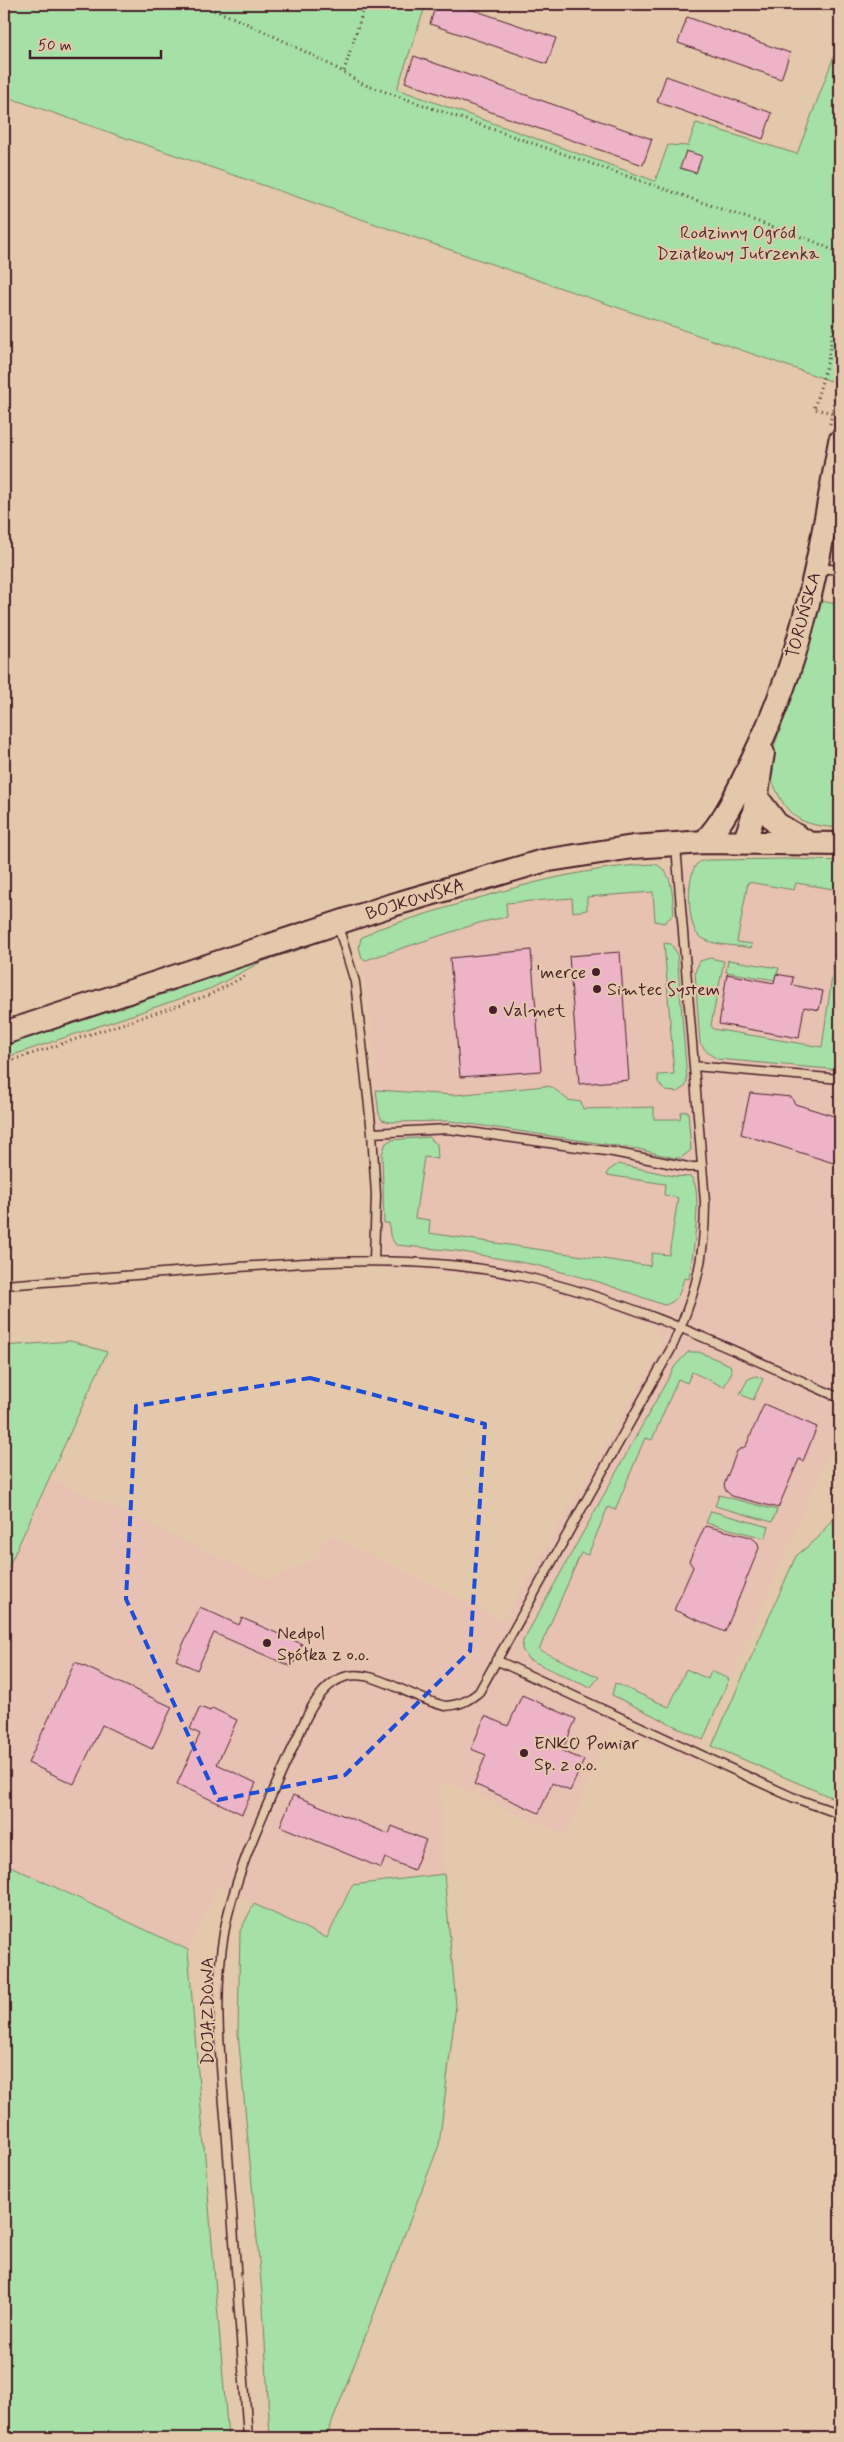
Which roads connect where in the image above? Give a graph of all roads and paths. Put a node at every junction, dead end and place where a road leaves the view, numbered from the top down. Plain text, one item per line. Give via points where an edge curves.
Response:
1 (195, 4) edge
2 (365, 4) edge
3 (344, 71) junction
4 (840, 267) edge
5 (840, 289) edge
6 (840, 366) edge
7 (834, 401) dead end
8 (840, 414) edge
9 (840, 441) edge
10 (816, 568) junction
11 (840, 570) edge
12 (767, 728) junction
13 (736, 796) junction
14 (758, 800) junction
15 (744, 841) junction
16 (704, 842) junction
17 (808, 842) junction
18 (676, 844) junction
19 (840, 844) edge
20 (338, 923) junction
21 (250, 974) dead end
22 (4, 1033) edge
23 (4, 1063) edge
24 (694, 1066) junction
25 (840, 1079) edge
26 (372, 1133) junction
27 (702, 1167) junction
28 (374, 1260) junction
29 (4, 1285) edge
30 (680, 1327) junction
31 (840, 1398) edge
32 (496, 1660) junction
33 (840, 1814) edge
34 (248, 2438) edge

1 - 3 path via 258,29
2 - 3 path
3 - 4 path via 360,82 813,241 832,250
5 - 8 path via 828,360 814,409
6 - 7 path
9 - 10 street, TORUŃSKA
10 - 11 lane
10 - 12 street, TORUŃSKA via 803,624
12 - 13 street, TORUŃSKA
12 - 14 street, TORUŃSKA
13 - 15 street, TORUŃSKA via 738,833
13 - 16 street, TORUŃSKA via 721,823
14 - 15 street, TORUŃSKA
14 - 17 street via 777,824
15 - 16 street, BOJKOWSKA
15 - 17 street, BOJKOWSKA
16 - 18 street, BOJKOWSKA
17 - 19 street, BOJKOWSKA
18 - 20 street, BOJKOWSKA via 589,852 543,861
18 - 24 lane, DOJAZDOWA
20 - 22 street, BOJKOWSKA
20 - 26 lane via 354,982
21 - 23 path via 209,995
24 - 25 lane
24 - 27 lane, DOJAZDOWA
26 - 27 lane via 448,1129
26 - 28 lane via 376,1196
27 - 30 lane, DOJAZDOWA via 705,1232 702,1261
28 - 29 lane via 318,1261
28 - 30 lane via 443,1264 521,1276 604,1298
30 - 31 lane
30 - 32 lane, DOJAZDOWA via 666,1358
32 - 33 lane via 792,1797
32 - 34 lane, DOJAZDOWA via 479,1692 469,1701 457,1705 432,1703 367,1676 337,1679 325,1688 306,1718 236,1885 224,1934 218,1995

